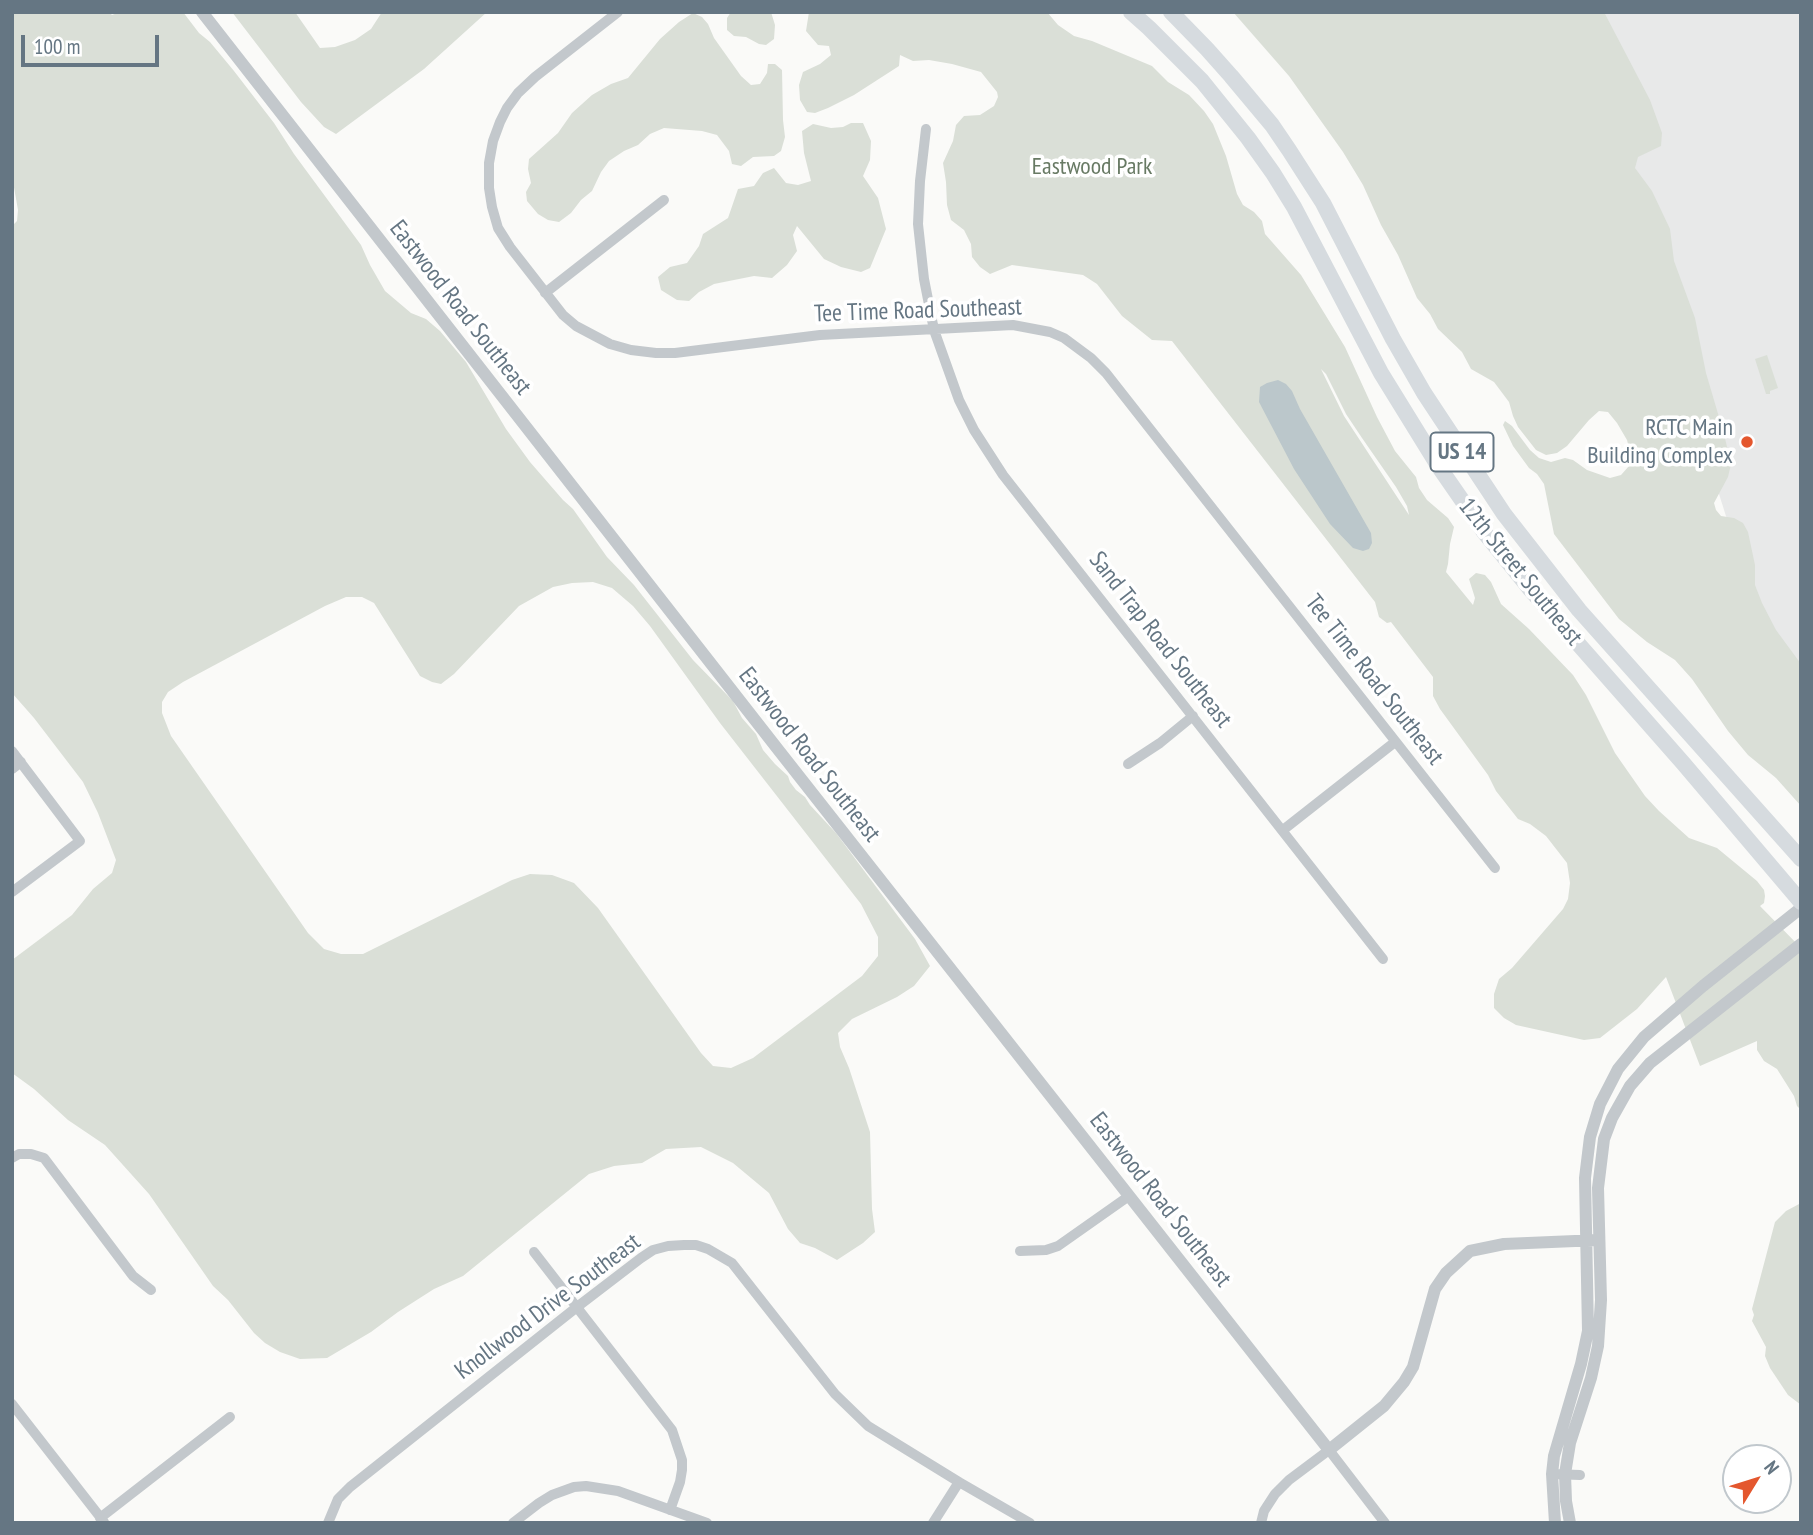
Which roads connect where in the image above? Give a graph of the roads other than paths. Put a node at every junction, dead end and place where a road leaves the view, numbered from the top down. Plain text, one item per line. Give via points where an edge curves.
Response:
1 (202, 12) edge
2 (618, 12) edge
3 (1130, 12) edge
4 (1171, 12) edge
5 (926, 129) dead end
6 (664, 200) dead end
7 (545, 293) junction
8 (934, 330) junction
9 (1194, 716) junction
10 (1395, 742) junction
11 (12, 751) edge
12 (1128, 764) dead end
13 (17, 766) edge
14 (1283, 830) junction
15 (1801, 859) edge
16 (1494, 868) dead end
17 (12, 892) edge
18 (1801, 902) edge
19 (1801, 908) edge
20 (1801, 944) edge
21 (1383, 959) dead end
22 (12, 1158) edge
23 (1129, 1196) junction
24 (1593, 1240) junction
25 (1020, 1251) dead end
26 (534, 1252) dead end
27 (151, 1290) dead end
28 (577, 1307) junction
29 (12, 1404) edge
30 (230, 1417) dead end
31 (1329, 1450) junction
32 (1558, 1474) junction
33 (1580, 1475) dead end
34 (959, 1482) junction
35 (670, 1510) junction
36 (102, 1520) edge
37 (328, 1523) edge
38 (513, 1523) edge
39 (707, 1523) edge
40 (933, 1523) edge
41 (1030, 1523) edge
42 (1261, 1523) edge
43 (1385, 1523) edge
44 (1555, 1523) edge
45 (1570, 1523) edge

1 - 23 street, Eastwood Road Southeast
2 - 7 street, Tee Time Road Southeast via 518,93 493,141 489,188 498,228
3 - 18 main road, 12th Street Southeast / US 14 via 1202,81 1273,173 1381,373 1483,532
4 - 15 main road, 12th Street Southeast / US 14 via 1231,76 1289,150 1323,203 1424,393 1504,514 1579,610
5 - 8 street, Sand Trap Road Southeast via 918,224
6 - 7 street
7 - 8 street, Tee Time Road Southeast via 591,335 631,350 656,353 807,336
8 - 9 street, Sand Trap Road Southeast via 959,400 1003,475
8 - 10 street, Tee Time Road Southeast via 1032,328 1064,338 1091,358
9 - 12 street
9 - 14 street, Sand Trap Road Southeast
10 - 14 street
10 - 16 street, Tee Time Road Southeast
11 - 13 street
13 - 17 street via 80,841
14 - 21 street, Sand Trap Road Southeast
19 - 24 street via 1663,1019 1618,1069 1590,1137 1585,1178
20 - 24 street via 1650,1063 1630,1086 1604,1139
22 - 27 street via 31,1154 44,1158 133,1276
23 - 25 street via 1058,1246
23 - 31 street, Eastwood Road Southeast
24 - 31 street via 1504,1244 1470,1251 1435,1289 1413,1367 1404,1382 1378,1411
24 - 32 street via 1601,1300 1598,1346
26 - 28 street
28 - 34 street, Knollwood Drive Southeast via 653,1250 695,1245 721,1254 742,1273 849,1410
28 - 35 street via 679,1445 682,1470
28 - 37 street, Knollwood Drive Southeast via 350,1487 338,1499
29 - 36 street
30 - 36 street
31 - 42 street via 1275,1494
31 - 43 street, Eastwood Road Southeast
32 - 33 street
32 - 44 street
32 - 45 street
34 - 40 street
34 - 41 street, Knollwood Drive Southeast
35 - 38 street via 618,1491 586,1486 552,1495
35 - 39 street

